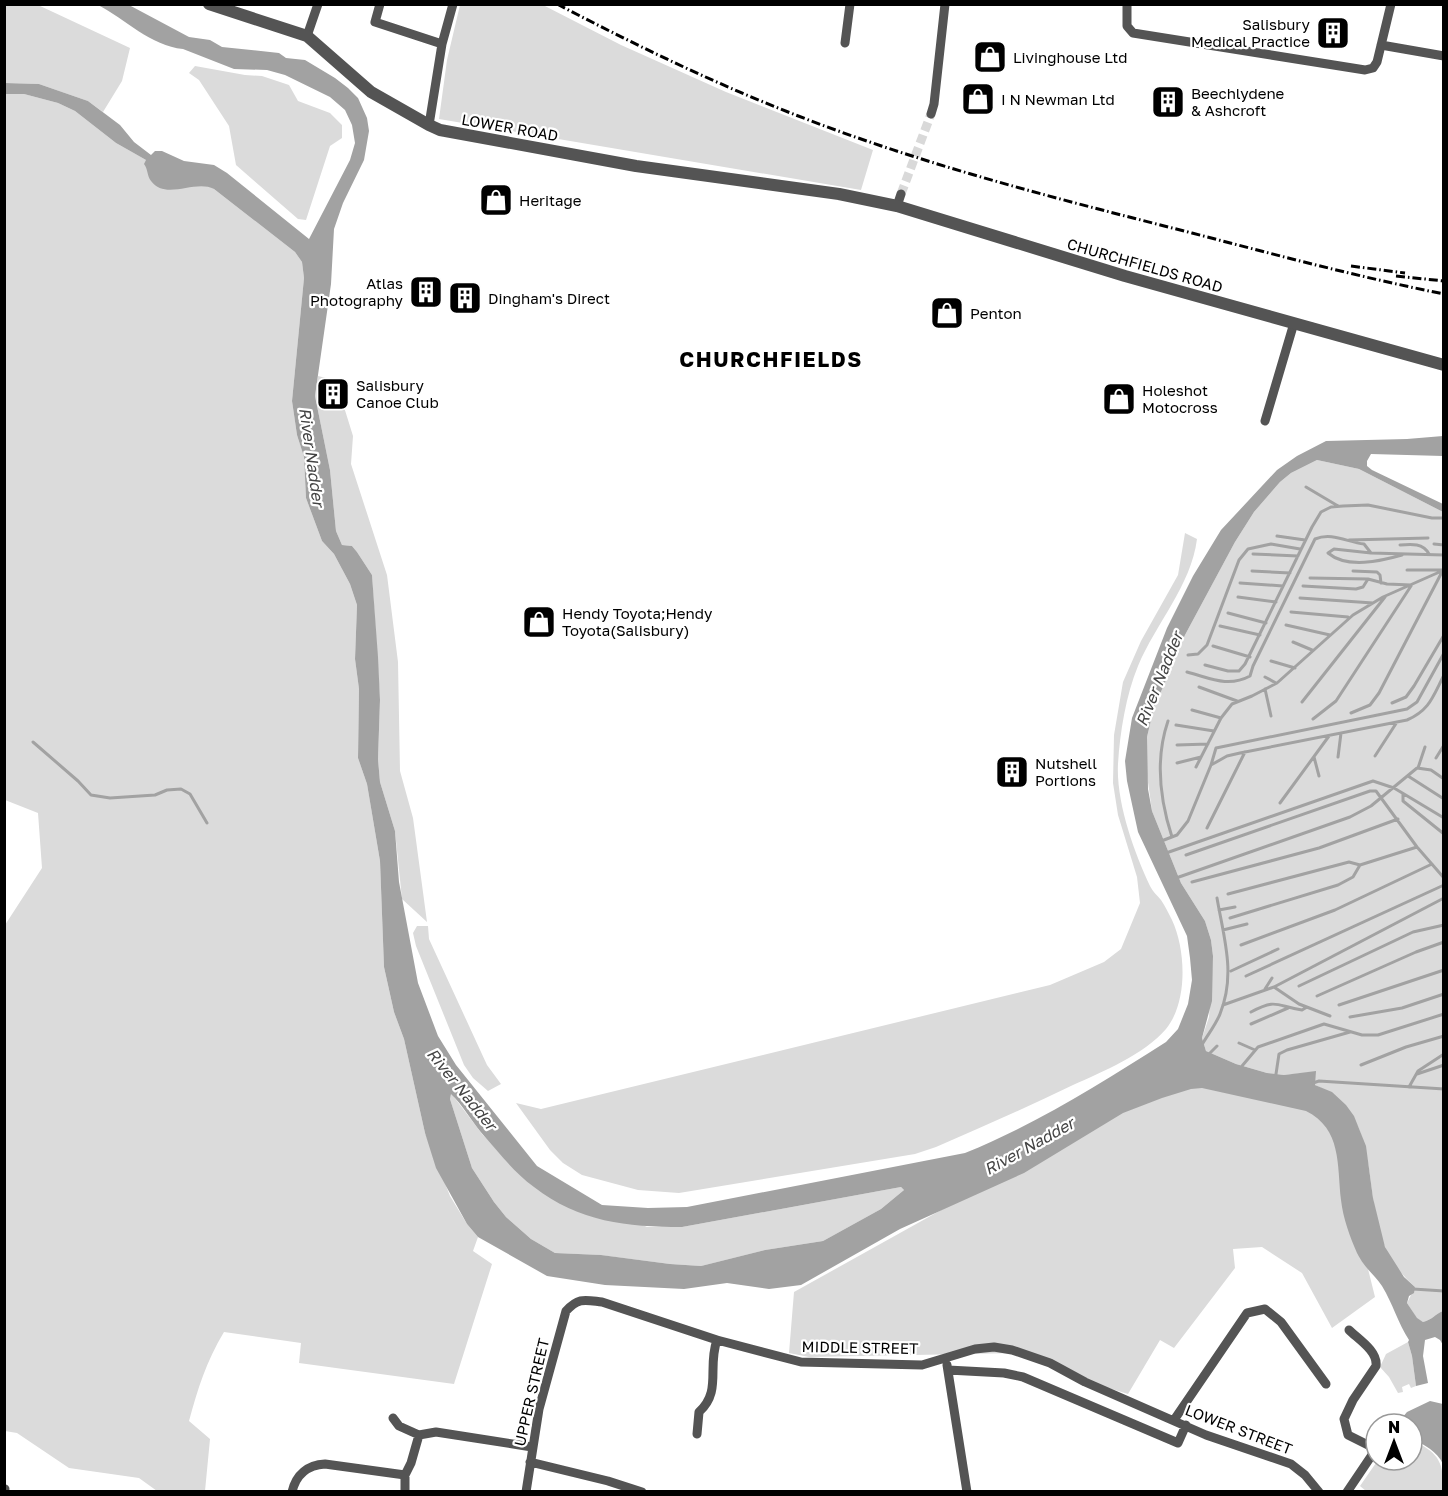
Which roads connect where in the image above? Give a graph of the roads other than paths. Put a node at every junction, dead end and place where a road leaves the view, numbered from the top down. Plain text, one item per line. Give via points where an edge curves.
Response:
1 (209, 4) edge
2 (318, 4) edge
3 (380, 4) edge
4 (453, 4) edge
5 (850, 4) edge
6 (945, 4) edge
7 (1127, 4) edge
8 (1391, 4) edge
9 (307, 36) junction
10 (442, 44) junction
11 (844, 44) dead end
12 (1381, 45) junction
13 (1443, 56) edge
14 (931, 114) tunnel mouth
15 (429, 125) junction
16 (839, 194) joint
17 (1294, 323) junction
18 (1443, 365) edge
19 (1265, 421) dead end
20 (574, 1302) joint
21 (1349, 1330) dead end
22 (717, 1340) junction
23 (945, 1357) junction
24 (948, 1370) junction
25 (1326, 1384) dead end
26 (393, 1418) dead end
27 (1173, 1419) junction
28 (1186, 1425) junction
29 (419, 1434) junction
30 (697, 1434) dead end
31 (1364, 1443) edge
32 (532, 1447) junction
33 (530, 1462) junction
34 (1364, 1466) edge
35 (405, 1475) junction
36 (292, 1491) edge
37 (405, 1491) edge
38 (526, 1491) edge
39 (642, 1491) edge
40 (967, 1491) edge
41 (1319, 1491) edge
42 (1347, 1491) edge

1 - 9 street, LOWER ROAD
2 - 9 street
3 - 10 street via 375,22
4 - 10 street
5 - 11 street
6 - 14 street
7 - 12 street via 1127,26 1133,33 1321,64 1373,68
8 - 12 street
9 - 15 street, LOWER ROAD via 371,92
10 - 15 street
12 - 13 street
15 - 16 street, LOWER ROAD via 636,166
16 - 17 street, CHURCHFIELDS ROAD via 899,200 1062,257
17 - 18 street, CHURCHFIELDS ROAD
17 - 19 street
20 - 22 street, MIDDLE STREET via 602,1302
20 - 32 street, UPPER STREET via 566,1311
21 - 31 street via 1377,1360 1344,1419 1348,1435
22 - 23 street, MIDDLE STREET via 801,1362 922,1365
22 - 30 street via 712,1396 699,1412
23 - 24 street
23 - 27 street, MIDDLE STREET via 986,1348 1012,1350
24 - 28 street via 1023,1377 1178,1443
24 - 40 street
25 - 27 street via 1281,1322 1265,1309 1247,1313
26 - 29 street via 399,1426
27 - 28 street, LOWER STREET
28 - 41 street, LOWER STREET via 1291,1464
29 - 32 street via 436,1432
29 - 35 street
32 - 33 street, UPPER STREET
33 - 38 street, UPPER STREET
33 - 39 street
34 - 42 street
35 - 36 street via 314,1465 297,1477
35 - 37 street

